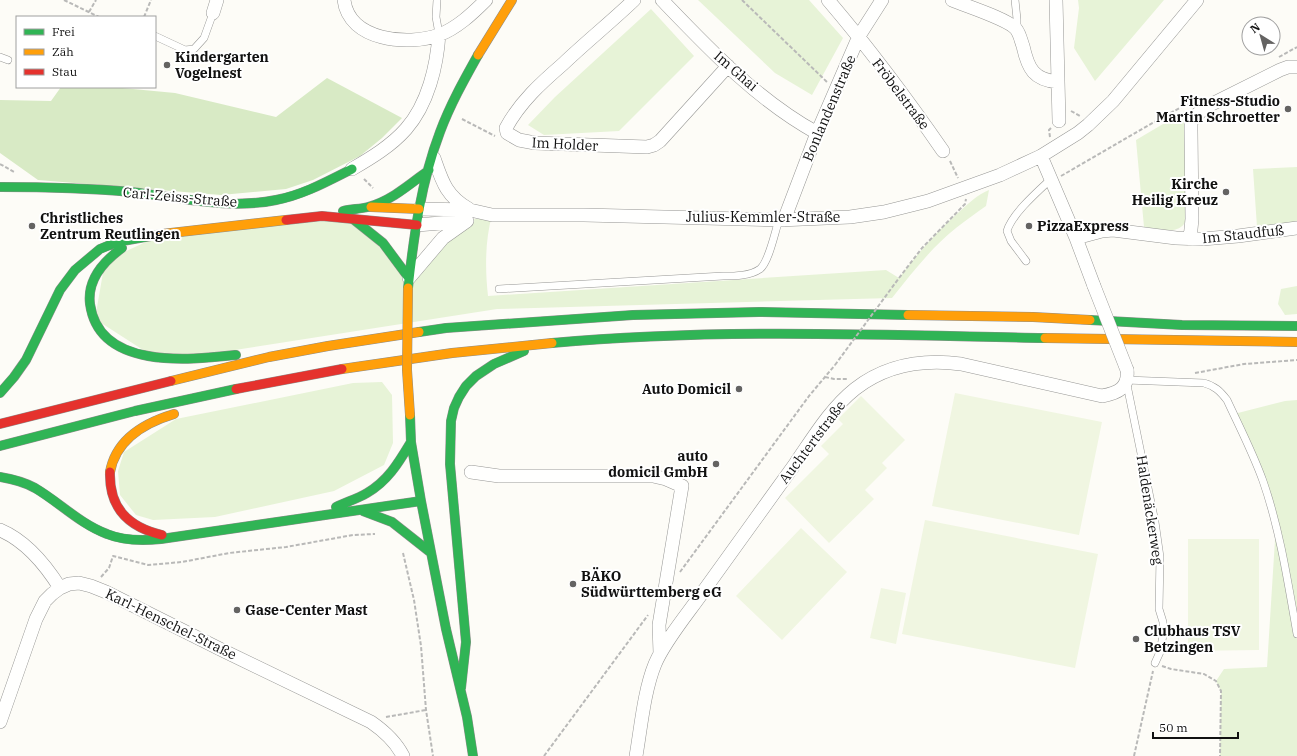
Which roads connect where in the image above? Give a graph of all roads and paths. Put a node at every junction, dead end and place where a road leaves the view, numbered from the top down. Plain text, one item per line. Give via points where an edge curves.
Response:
1 (64, 0) edge
2 (96, 0) edge
3 (151, 0) edge
4 (344, 0) edge
5 (437, 0) edge
6 (486, 0) edge
7 (512, 0) edge
8 (742, 0) edge
9 (828, 0) edge
10 (882, 0) edge
11 (952, 0) edge
12 (1015, 0) edge
13 (1056, 0) edge
14 (1197, 0) edge
15 (633, 1) edge
16 (664, 1) edge
17 (215, 6) edge
18 (89, 12) junction
19 (97, 16) edge
20 (144, 16) edge
21 (1017, 30) junction
22 (439, 34) junction
23 (156, 36) edge
24 (859, 36) junction
25 (1297, 47) edge
26 (0, 58) edge
27 (1275, 59) dead end
28 (8, 60) dead end
29 (728, 66) junction
30 (1297, 67) edge
31 (1058, 82) junction
32 (836, 91) junction
33 (1058, 98) junction
34 (1193, 102) dead end
35 (449, 112) junction
36 (1099, 115) junction
37 (1059, 121) dead end
38 (507, 133) junction
39 (817, 133) junction
40 (943, 151) joint
41 (433, 155) junction
42 (1041, 156) junction
43 (352, 169) junction
44 (429, 170) junction
45 (1051, 180) junction
46 (0, 187) edge
47 (962, 189) junction
48 (383, 200) junction
49 (369, 207) junction
50 (419, 209) junction
51 (469, 215) junction
52 (322, 216) junction
53 (353, 219) junction
54 (781, 220) junction
55 (416, 225) junction
56 (1297, 228) edge
57 (140, 237) junction
58 (1076, 238) junction
59 (1190, 239) junction
60 (1026, 261) dead end
61 (409, 283) junction
62 (499, 289) dead end
63 (1297, 326) edge
64 (1297, 342) edge
65 (543, 343) junction
66 (269, 357) junction
67 (1297, 360) edge
68 (1194, 373) dead end
69 (1126, 375) junction
70 (236, 389) junction
71 (0, 393) edge
72 (0, 424) edge
73 (412, 442) junction
74 (0, 446) edge
75 (471, 472) dead end
76 (0, 477) edge
77 (421, 501) junction
78 (362, 511) junction
79 (316, 516) junction
80 (0, 530) edge
81 (378, 534) dead end
82 (175, 538) junction
83 (402, 548) dead end
84 (430, 552) junction
85 (677, 577) dead end
86 (91, 586) junction
87 (60, 588) junction
88 (651, 612) dead end
89 (1297, 634) edge
90 (660, 653) junction
91 (1154, 663) junction
92 (461, 688) junction
93 (426, 710) junction
94 (0, 722) edge
95 (371, 722) junction
96 (403, 756) edge
97 (433, 756) edge
98 (473, 756) edge
99 (544, 756) edge
100 (636, 756) edge
101 (1134, 756) edge
102 (1220, 756) edge

1 - 18 path
2 - 18 path
3 - 20 path
4 - 22 street via 352,20 373,34 409,40
5 - 22 lane
6 - 22 street via 460,23
7 - 35 main road via 476,57
8 - 32 path
9 - 24 street, Fröbelstraße
10 - 24 street, Bonlandenstraße
11 - 21 street via 1009,23
12 - 21 lane
13 - 31 street
14 - 36 street, Julius-Kemmler-Straße
15 - 38 street via 524,101 506,128
16 - 29 street, Im Ghai
17 - 23 lane via 204,38 194,49 185,50
18 - 19 path
21 - 31 street via 1029,66 1035,74 1044,80
22 - 43 street, Carl-Zeiss-Straße via 428,89 411,122 380,152
24 - 32 street, Bonlandenstraße
24 - 40 street, Fröbelstraße
25 - 27 path
26 - 28 lane
29 - 38 street, Im Holder via 660,141 647,148 535,143 518,140
29 - 39 street, Im Ghai via 789,116
30 - 59 street, Im Staudfuß via 1280,70 1206,107 1194,117 1191,131
31 - 33 street
32 - 39 street, Bonlandenstraße
33 - 36 path via 1073,113 1080,116
33 - 37 street
34 - 45 path
35 - 38 path via 499,138
35 - 41 main road
36 - 42 street, Julius-Kemmler-Straße via 1078,133
39 - 54 street, Bonlandenstraße
40 - 47 path via 955,170
41 - 44 main road
41 - 51 street via 447,190
42 - 45 street, Haldenäckerweg
42 - 47 street, Julius-Kemmler-Straße
43 - 46 main road, Carl-Zeiss-Straße via 295,195 275,200 233,204 132,192
43 - 48 path
44 - 48 main road via 410,185
44 - 50 main road
45 - 58 street, Haldenäckerweg
45 - 60 lane via 1030,199 1009,224 1007,231 1011,241
47 - 54 street, Julius-Kemmler-Straße via 884,212 850,217
47 - 85 path, bridge via 965,204 922,248 809,396
48 - 49 main road
49 - 50 main road
49 - 52 main road
50 - 51 street, Julius-Kemmler-Straße
50 - 55 main road
51 - 54 street, Julius-Kemmler-Straße
51 - 55 street, Julius-Kemmler-Straße
51 - 61 street, Julius-Kemmler-Straße via 444,238
52 - 53 main road
52 - 57 main road
53 - 55 main road
53 - 61 main road via 384,243
54 - 62 lane via 765,260 760,268 751,273
55 - 61 main road
56 - 59 street, Im Staudfuß
57 - 66 main road via 105,262 92,286 92,312 107,338 123,349 154,357
57 - 71 main road via 100,249 75,270 60,290 26,360
58 - 59 street, Im Staudfuß via 1113,230
58 - 69 street, Haldenäckerweg, bridge
61 - 73 main road, bridge via 407,370
63 - 66 main road via 1182,325 904,313 696,312 446,328
64 - 65 main road via 758,333 685,334
65 - 70 main road via 396,361
65 - 92 main road via 478,374 458,397 453,411 450,464 466,642
66 - 72 main road
67 - 68 path via 1244,364
69 - 89 lane via 1213,385 1227,400 1252,452 1276,524
69 - 90 street, Auchtertstraße via 1120,390 1102,396 948,362 910,364 877,375 835,408
69 - 91 lane, Haldenäckerweg via 1160,557 1159,610 1163,622 1163,635 1160,652
70 - 74 main road
70 - 82 main road via 150,423 136,432 116,453 110,485 115,502 123,515 136,526 149,532
73 - 77 main road
73 - 79 main road via 381,483 368,493
75 - 90 street via 499,476 653,476 682,486 659,624
76 - 82 main road via 28,484 48,495 98,531 122,539 144,542
77 - 78 main road
77 - 84 main road
78 - 79 main road
78 - 84 main road via 392,522
79 - 82 main road
80 - 87 street via 12,535 26,546
81 - 86 path via 353,535 286,547 229,552 182,562 148,565 113,556 109,568
83 - 93 path via 421,646
84 - 92 main road
86 - 87 street, Karl-Henschel-Straße via 79,583
86 - 95 street, Karl-Henschel-Straße
87 - 94 street via 40,610
88 - 99 path
90 - 100 street, Auchtertstraße via 651,675
91 - 101 path
91 - 102 path via 1171,669 1204,674 1216,681 1221,691
92 - 98 main road
93 - 95 path
93 - 97 path
95 - 96 street, Karl-Henschel-Straße via 386,733

